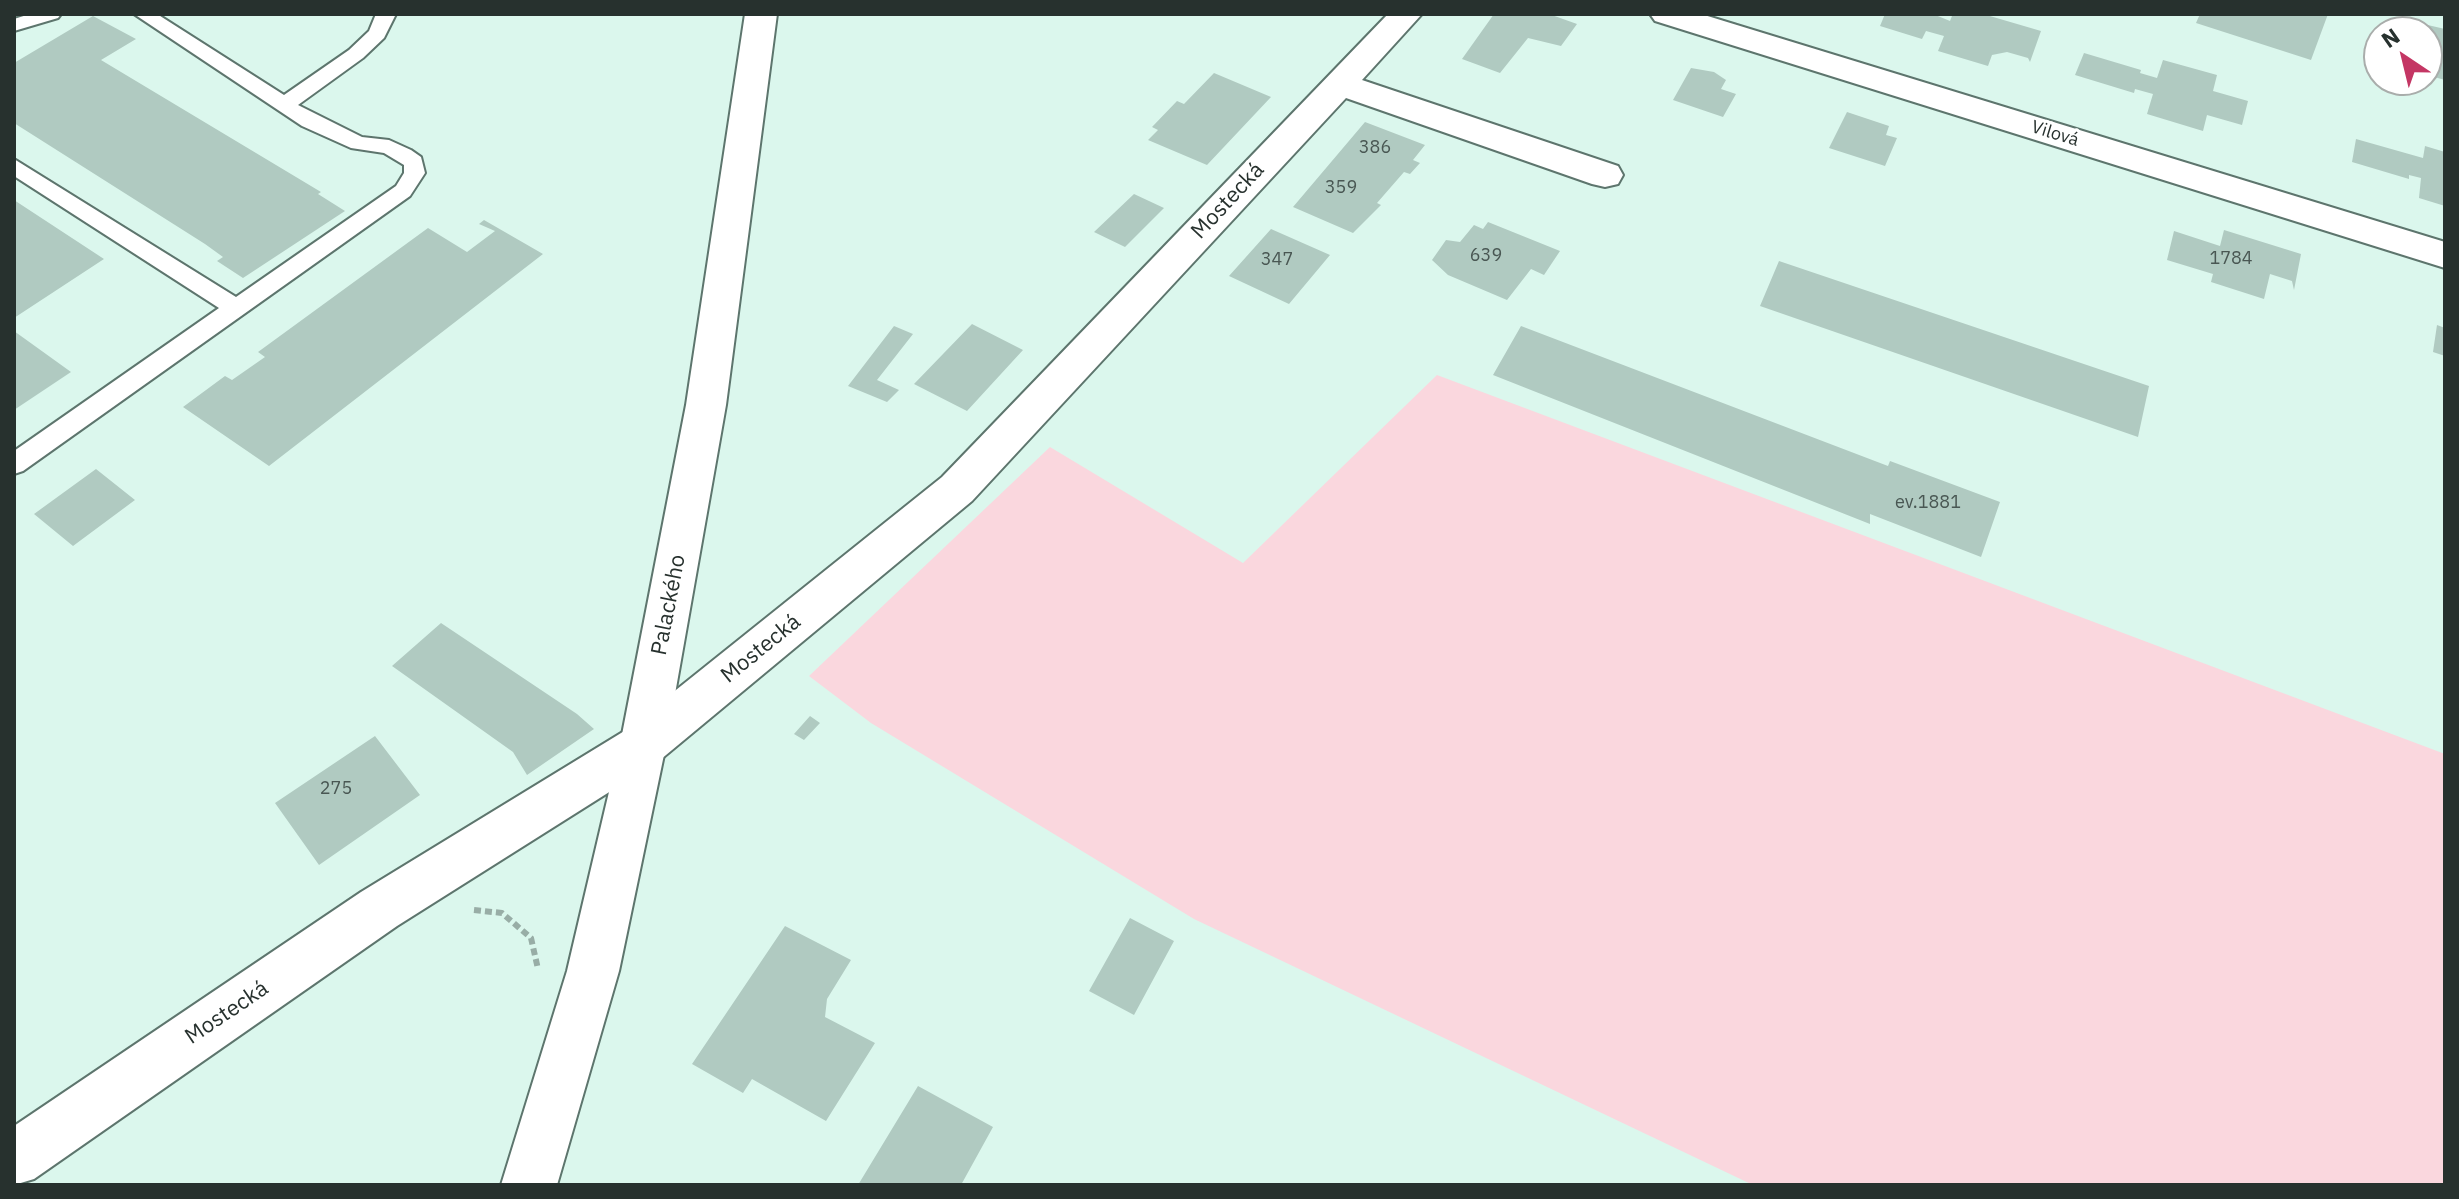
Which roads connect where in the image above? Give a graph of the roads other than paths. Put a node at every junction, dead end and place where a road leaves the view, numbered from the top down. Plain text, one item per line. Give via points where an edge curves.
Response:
1 (51, 14) edge
2 (144, 14) edge
3 (386, 14) edge
4 (761, 14) edge
5 (1406, 14) edge
6 (1666, 14) edge
7 (14, 25) edge
8 (1338, 84) junction
9 (284, 105) junction
10 (14, 166) edge
11 (1605, 175) dead end
12 (2445, 255) edge
13 (236, 308) junction
14 (14, 464) edge
15 (643, 745) junction
16 (14, 1159) edge
17 (529, 1185) edge

1 - 7 lane
2 - 9 lane
3 - 9 lane via 377,34 356,54
4 - 15 street, Palackého via 706,405
5 - 8 street, Mostecká
6 - 12 street, Vilová
8 - 11 street
8 - 15 street, Mostecká via 957,489
9 - 13 lane via 358,143 389,147 414,162 415,173 403,191
10 - 13 lane
13 - 14 lane
15 - 16 street, Mostecká via 379,909
15 - 17 street, Palackého via 593,971

